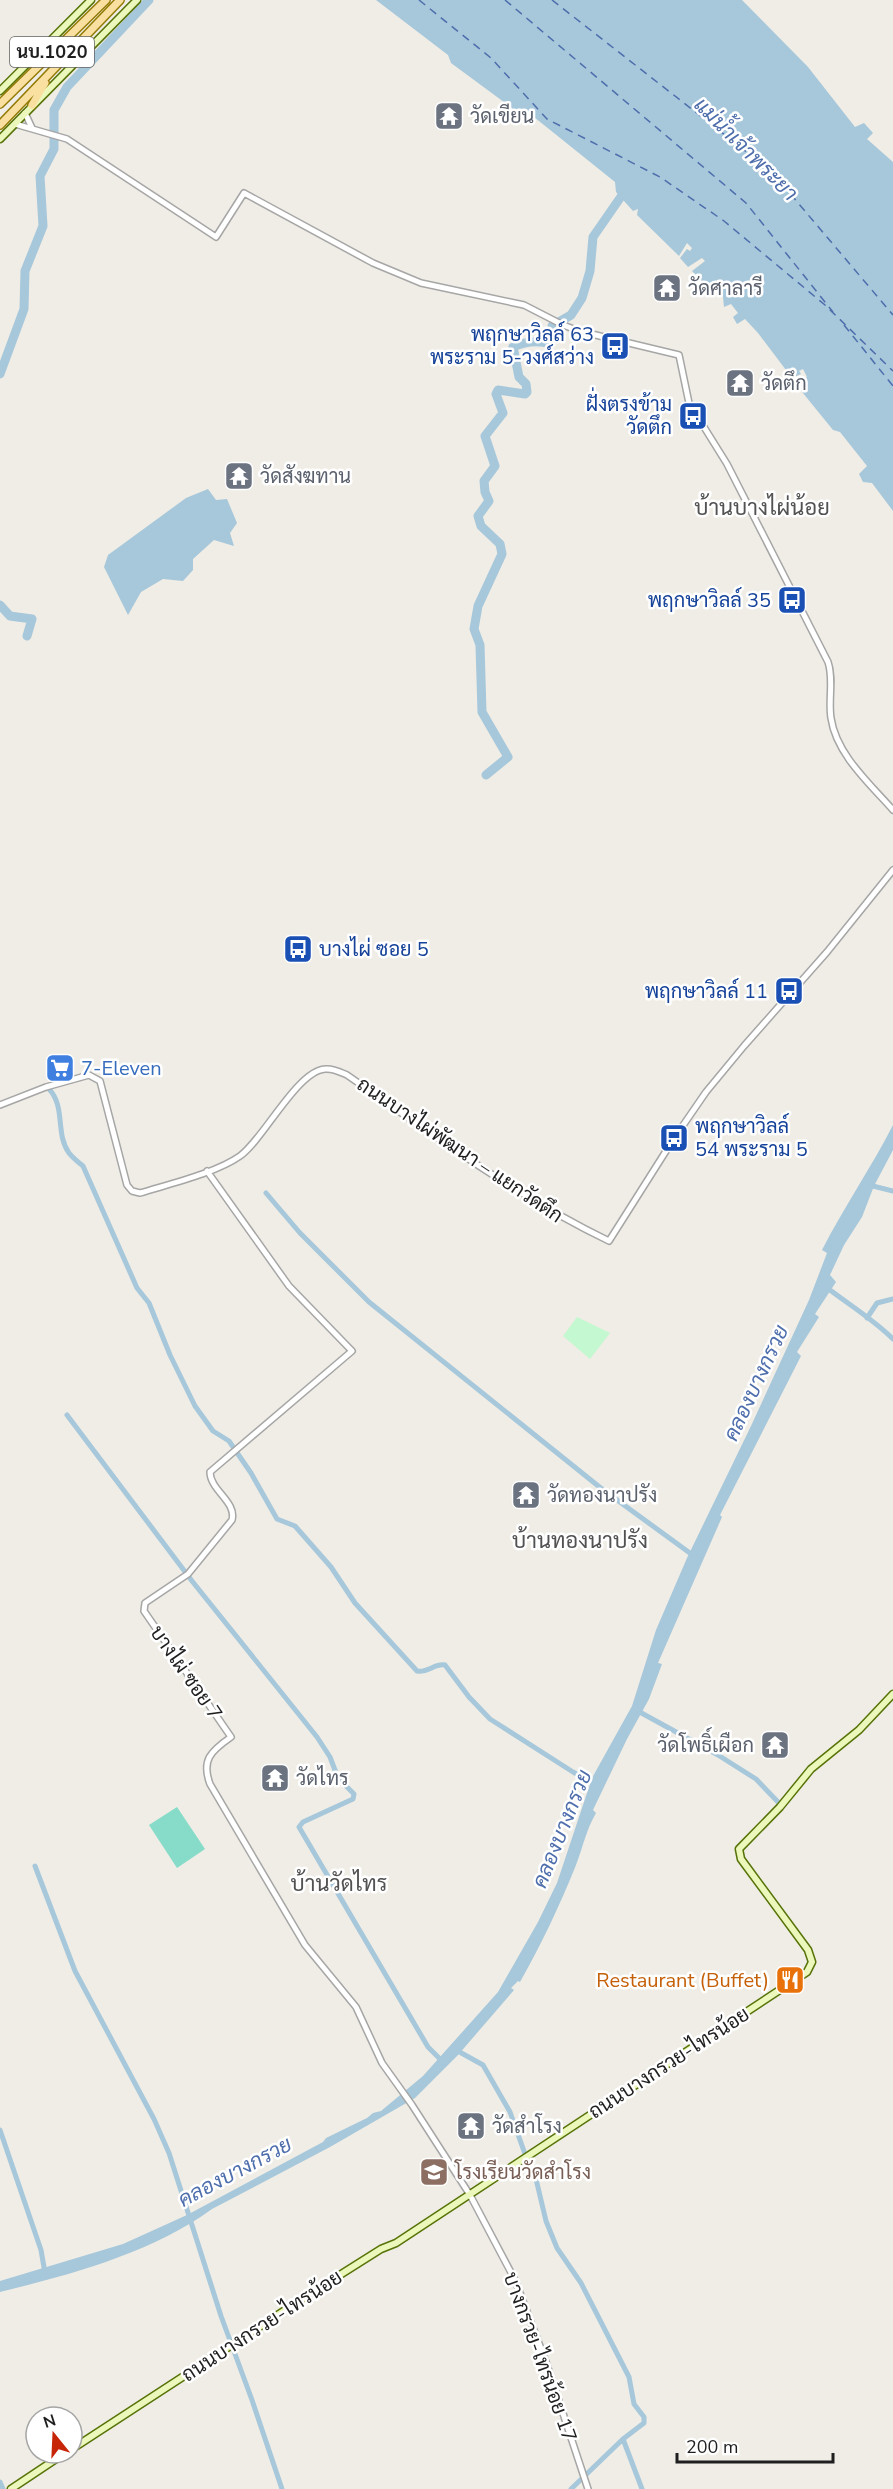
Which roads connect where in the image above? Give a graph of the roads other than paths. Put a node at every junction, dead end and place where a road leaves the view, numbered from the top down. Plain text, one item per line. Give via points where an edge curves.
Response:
1 (91, 0) edge
2 (106, 0) edge
3 (120, 0) edge
4 (137, 0) edge
5 (49, 75) junction
6 (0, 90) edge
7 (0, 105) edge
8 (32, 105) junction
9 (25, 113) junction
10 (15, 124) junction
11 (0, 125) edge
12 (32, 128) junction
13 (0, 139) edge
14 (893, 810) edge
15 (893, 870) edge
16 (0, 1105) edge
17 (207, 1171) junction
18 (893, 1694) edge
19 (470, 2195) junction
20 (84, 2441) edge
21 (48, 2465) edge
22 (11, 2489) edge
23 (588, 2489) edge

1 - 6 main road, นบ.1020
2 - 7 main road, นบ.1020
3 - 5 main road, นบ.1020
4 - 8 main road, นบ.1020
5 - 8 main road
5 - 11 main road, นบ.1020
8 - 9 main road, นบ.1020
9 - 10 main road, นบ.1020
9 - 12 street
10 - 12 street
10 - 13 main road, นบ.1020
12 - 14 street via 75,144 216,237 244,193 347,251 429,285 524,305 563,326 681,358 689,403 727,464 828,662 829,704 835,732 851,760
15 - 17 street, ถนนบางไผ่พัฒนา – แยกวัดตึก via 706,1092 609,1241 564,1219 487,1172 334,1069 314,1072 242,1155
16 - 17 street via 46,1087 94,1076 100,1081 127,1185 132,1191 140,1193
17 - 19 street, บางไผ่ ซอย 7 via 289,1286 352,1351 214,1467 210,1477 232,1512 232,1520 187,1575 145,1603 144,1611 231,1737 207,1759 210,1784 313,1956 356,2007 379,2058
18 - 19 main road, ถนนบางกรวย-ไทรน้อย via 859,1730 811,1769 739,1849 741,1859 808,1950 812,1962 807,1972
19 - 20 main road, ถนนบางกรวย-ไทรน้อย
19 - 23 street, บางกรวย-ไทรน้อย 17 via 515,2280
21 - 22 main road

